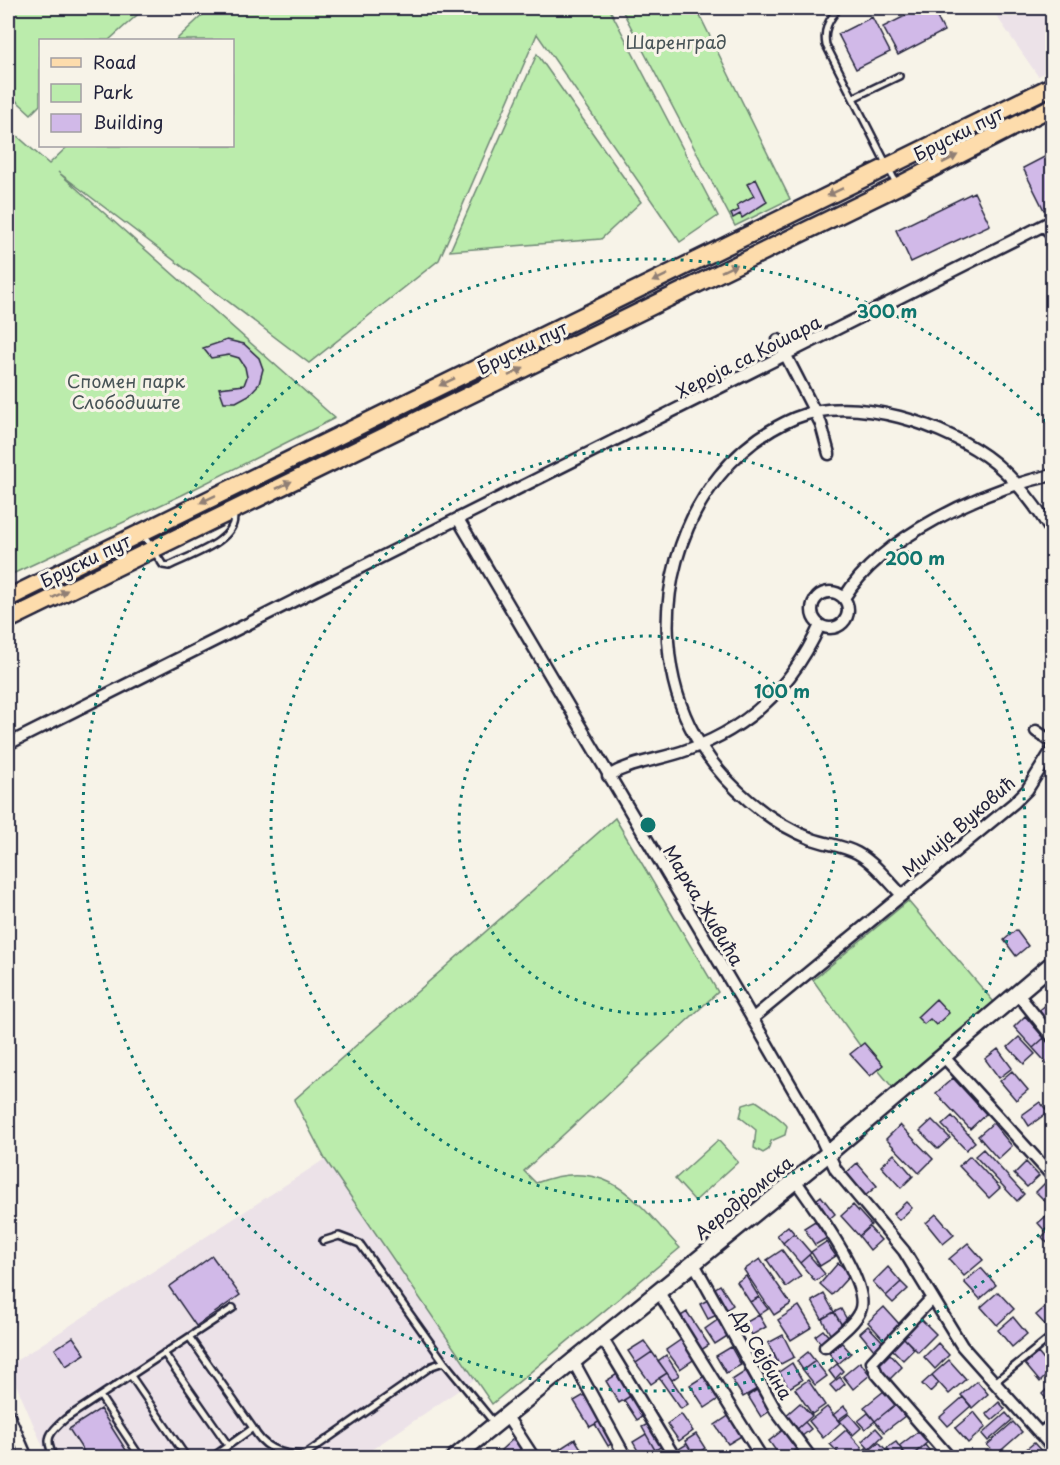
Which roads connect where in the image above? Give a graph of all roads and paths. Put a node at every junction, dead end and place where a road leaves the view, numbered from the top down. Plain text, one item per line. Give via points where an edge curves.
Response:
1 (839, 8) edge
2 (899, 76) dead end
3 (1053, 86) edge
4 (853, 98) junction
5 (1053, 107) edge
6 (888, 167) junction
7 (898, 186) junction
8 (1049, 223) edge
9 (1053, 237) edge
10 (778, 340) dead end
11 (786, 355) junction
12 (814, 412) junction
13 (829, 454) dead end
14 (1053, 476) edge
15 (1018, 484) junction
16 (231, 510) junction
17 (458, 519) junction
18 (142, 532) junction
19 (1053, 532) edge
20 (152, 549) junction
21 (8, 598) edge
22 (844, 598) junction
23 (8, 620) edge
24 (820, 625) junction
25 (1036, 731) dead end
26 (1053, 742) edge
27 (8, 744) edge
28 (700, 745) junction
29 (1053, 750) edge
30 (608, 776) junction
31 (902, 895) junction
32 (1052, 967) edge
33 (1017, 993) junction
34 (752, 1019) junction
35 (1053, 1037) edge
36 (943, 1056) junction
37 (828, 1153) junction
38 (1053, 1176) edge
39 (795, 1180) junction
40 (323, 1241) dead end
41 (693, 1262) junction
42 (658, 1291) junction
43 (932, 1298) junction
44 (233, 1308) dead end
45 (601, 1336) junction
46 (1053, 1336) edge
47 (190, 1338) junction
48 (825, 1347) dead end
49 (164, 1353) junction
50 (572, 1359) junction
51 (444, 1362) junction
52 (130, 1376) junction
53 (994, 1382) junction
54 (100, 1396) junction
55 (8, 1414) edge
56 (500, 1419) junction
57 (1053, 1424) edge
58 (253, 1428) junction
59 (1040, 1434) junction
60 (228, 1445) junction
61 (1053, 1447) edge
62 (302, 1456) edge
63 (27, 1458) edge
64 (55, 1458) edge
65 (141, 1458) edge
66 (187, 1458) edge
67 (211, 1458) edge
68 (454, 1458) edge
69 (534, 1458) edge
70 (626, 1458) edge
71 (675, 1458) edge
72 (762, 1458) edge
73 (811, 1458) edge
74 (950, 1458) edge

1 - 4 lane via 828,23 824,39
2 - 4 lane
3 - 6 main road, Бруски пут
4 - 6 lane
7 -> 5 main road, Бруски пут
6 - 7 lane
6 -> 18 main road, Бруски пут
16 -> 7 main road, Бруски пут
8 - 9 street
8 - 11 street, Хероја са Кошара
10 - 11 street
11 - 12 street
11 - 17 street, Хероја са Кошара
12 - 13 street via 826,435
12 - 15 street, Милија Вуковић via 868,411 933,427 968,443
12 - 28 street, Милија Вуковић via 766,433 739,455 703,499 682,539 671,577 666,626 676,688
14 - 15 street
15 - 19 street, Милија Вуковић
15 - 22 street via 939,517 885,554
16 - 20 main road, Бруски пут
16 - 20 lane via 233,524 226,538 169,566 163,565
17 - 27 street, Хероја са Кошара
17 - 30 street, Марка Живића
18 - 20 lane
18 - 21 main road, Бруски пут
23 -> 20 main road, Бруски пут
22 - 24 street via 846,620 831,628
22 - 24 street via 827,592 816,598 812,610
24 - 28 street via 782,690 745,721
25 - 26 street
28 - 30 street via 640,761
28 - 31 street, Милија Вуковић via 728,780 755,805 811,838 856,853
29 - 31 street, Милија Вуковић via 1027,790
30 - 34 street, Марка Живића
31 - 34 street, Милија Вуковић
32 - 33 street, Аеродромска
33 - 35 street
33 - 36 street, Аеродромска
34 - 37 street, Марка Живића
36 - 37 street, Аеродромска
36 - 38 street
37 - 39 street, Аеродромска
37 - 43 street, Марка Живића via 837,1170 904,1251
39 - 41 street, Аеродромска
39 - 48 street via 849,1263 861,1300 855,1319
40 - 51 lane via 339,1236 360,1244
41 - 42 street, Аеродромска
41 - 73 street, Др Сејбина via 776,1411
42 - 45 street, Аеродромска
42 - 72 street
43 - 53 street, Марка Живића via 962,1346
43 - 74 street via 872,1362 877,1374
44 - 47 lane
45 - 50 street, Аеродромска
45 - 71 street
46 - 53 lane
47 - 49 lane
47 - 58 lane
49 - 52 lane
49 - 60 lane
50 - 56 street, Аеродромска
50 - 70 street
51 - 56 lane
51 - 62 lane via 432,1366
52 - 54 lane
52 - 66 lane
53 - 59 street, Марка Живића
54 - 64 lane via 51,1432 49,1448
54 - 65 lane
55 - 63 street
56 - 68 street, Аеродромска
56 - 69 street
57 - 59 street
58 - 60 lane
58 - 62 lane via 262,1441 284,1455
59 - 61 street, Марка Живића
60 - 67 lane

